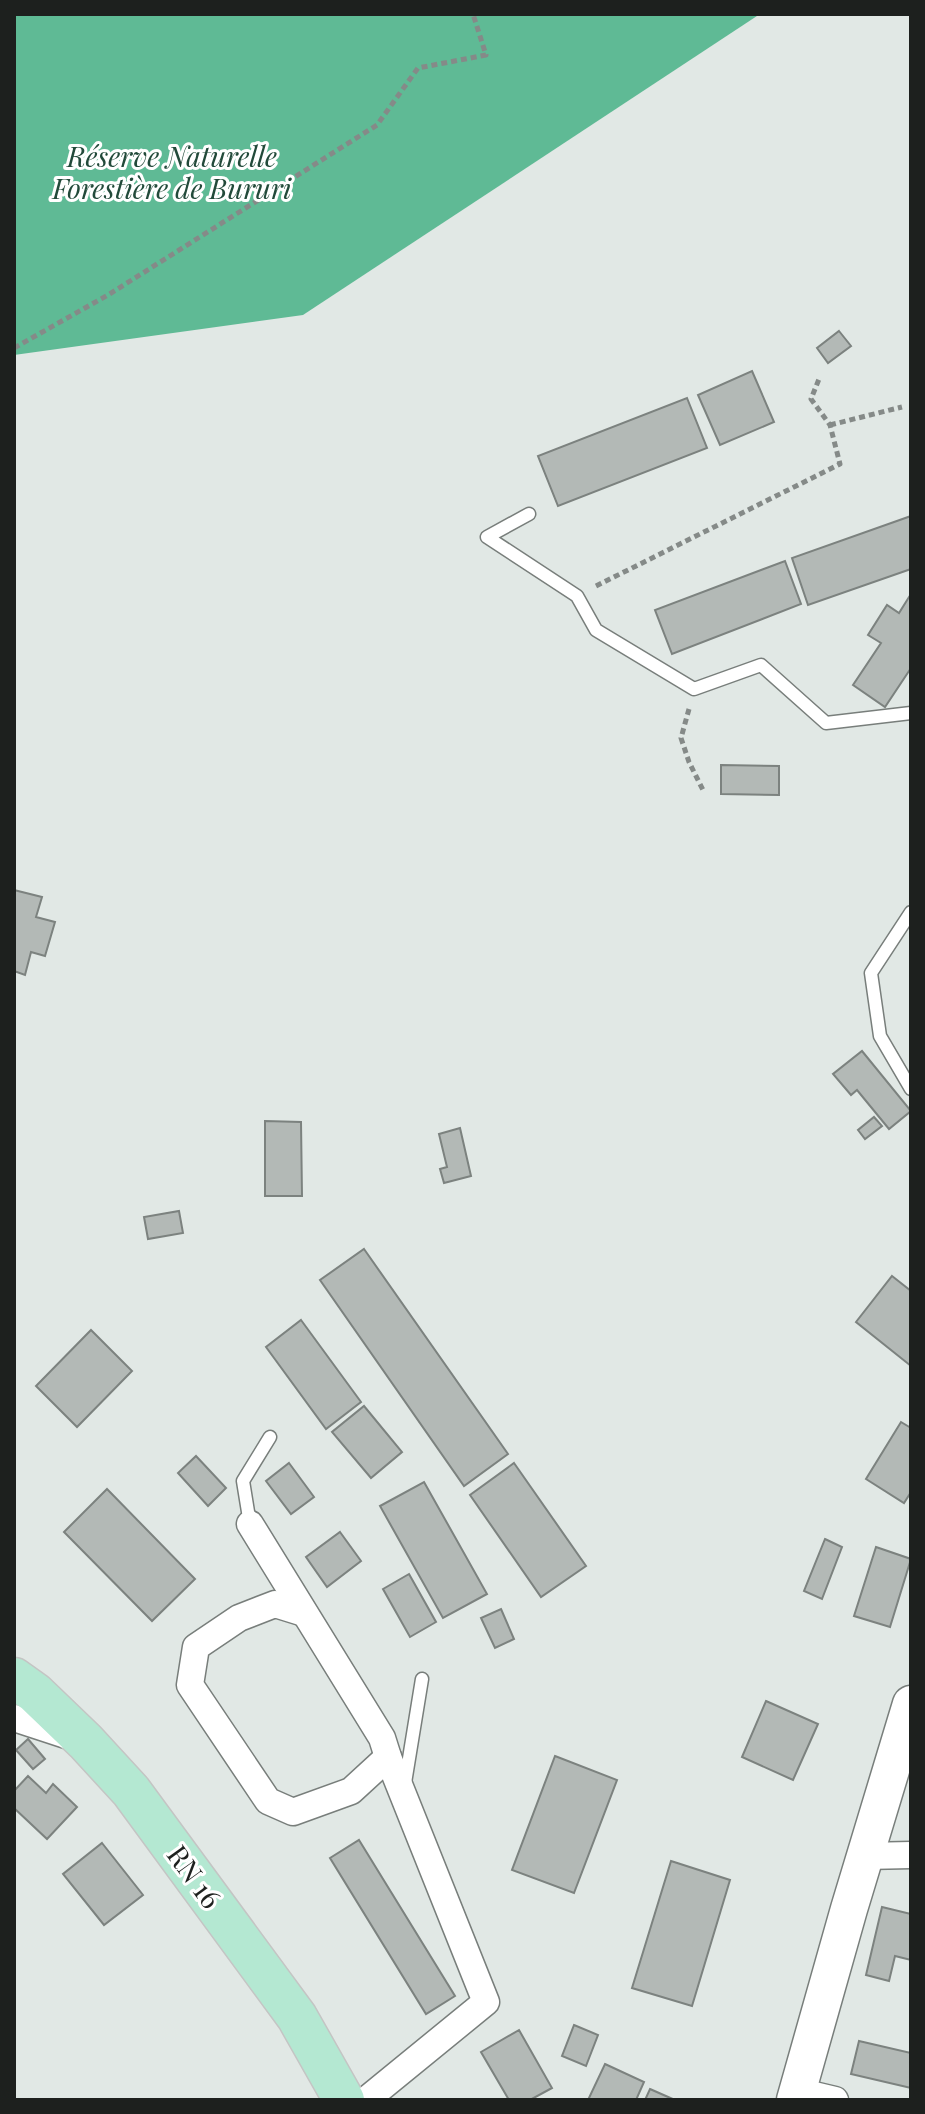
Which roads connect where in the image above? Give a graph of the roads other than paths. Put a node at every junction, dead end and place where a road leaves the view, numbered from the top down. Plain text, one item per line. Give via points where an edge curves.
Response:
1 (529, 514) dead end
2 (911, 713) edge
3 (911, 912) edge
4 (911, 1089) edge
5 (270, 1437) dead end
6 (250, 1524) joint
7 (304, 1613) junction
8 (14, 1678) edge
9 (422, 1679) dead end
10 (911, 1704) edge
11 (14, 1718) edge
12 (86, 1742) junction
13 (388, 1757) junction
14 (403, 1794) junction
15 (911, 1855) edge
16 (865, 1856) junction
17 (796, 2096) edge
18 (344, 2100) edge
19 (366, 2100) edge
20 (835, 2100) edge

1 - 2 lane via 487,537 577,596 596,630 694,689 761,665 826,723
3 - 4 lane via 871,973 880,1036
5 - 6 lane via 243,1481
6 - 7 street
7 - 13 street via 382,1738
7 - 13 street via 275,1604 239,1618 196,1647 190,1685 268,1801 293,1812 351,1791
8 - 12 main road, RN 16 / RN 16
9 - 14 lane
10 - 16 street
11 - 12 street
12 - 18 main road, RN 16 / RN 16 via 131,1791 297,2017
13 - 14 street
14 - 19 street via 486,2002
15 - 16 street
16 - 17 street
17 - 20 street

